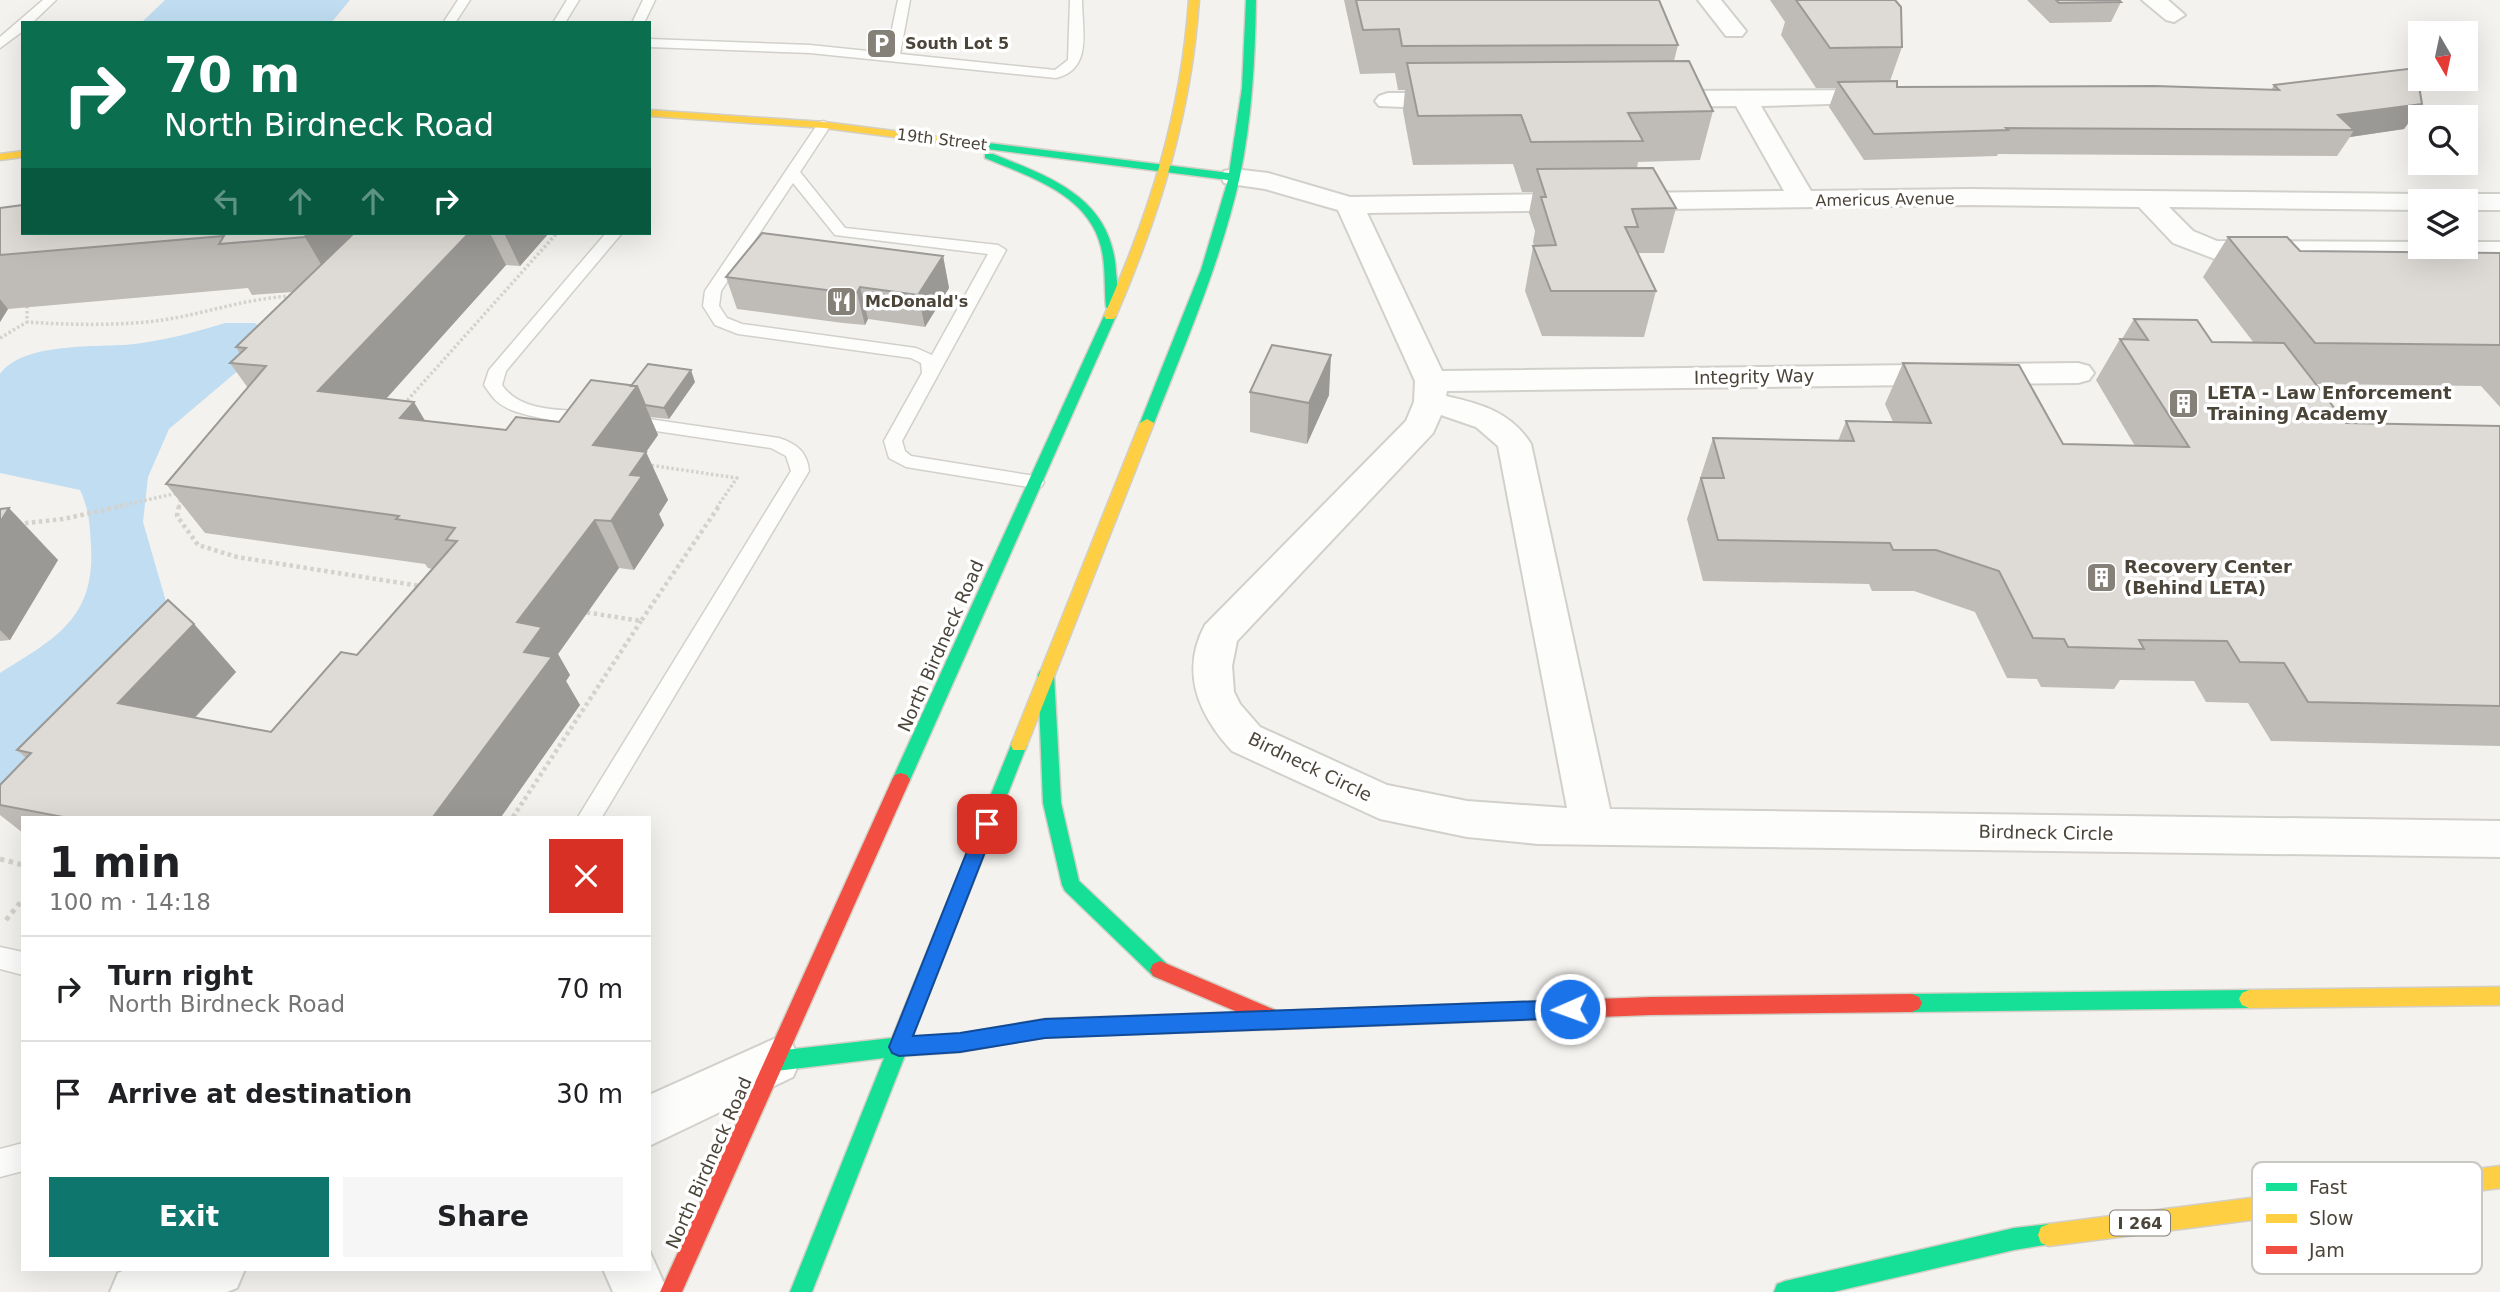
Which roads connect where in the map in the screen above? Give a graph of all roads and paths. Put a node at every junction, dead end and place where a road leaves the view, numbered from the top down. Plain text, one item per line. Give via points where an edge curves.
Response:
1 (50, 0) edge
2 (464, 0) edge
3 (573, 0) edge
4 (649, 0) edge
5 (904, 0) edge
6 (1076, 0) edge
7 (1194, 0) edge
8 (1251, 0) edge
9 (1709, 0) edge
10 (2153, 0) edge
11 (2174, 15) dead end
12 (25, 21) edge
13 (450, 21) edge
14 (560, 21) edge
15 (639, 21) edge
16 (21, 25) edge
17 (1734, 31) dead end
18 (651, 43) edge
19 (0, 44) edge
20 (892, 56) junction
21 (1912, 97) edge
22 (1744, 98) junction
23 (1634, 99) edge
24 (1484, 100) edge
25 (1388, 101) dead end
26 (651, 113) edge
27 (824, 125) junction
28 (955, 140) junction
29 (21, 154) edge
30 (0, 157) edge
31 (1169, 169) junction
32 (792, 173) junction
33 (1234, 177) junction
34 (2146, 198) junction
35 (1803, 200) junction
36 (2408, 201) edge
37 (2478, 202) edge
38 (2500, 202) edge
39 (1349, 205) junction
40 (555, 235) edge
41 (612, 235) edge
42 (2500, 251) edge
43 (27, 295) edge
44 (300, 296) edge
45 (1112, 311) junction
46 (27, 323) junction
47 (0, 338) edge
48 (932, 373) junction
49 (2078, 373) dead end
50 (1431, 391) junction
51 (403, 406) edge
52 (394, 416) edge
53 (385, 426) junction
54 (185, 481) edge
55 (1035, 482) junction
56 (182, 492) junction
57 (10, 524) dead end
58 (438, 589) junction
59 (487, 596) junction
60 (435, 597) edge
61 (476, 604) edge
62 (641, 621) junction
63 (1046, 675) junction
64 (514, 816) edge
65 (591, 816) edge
66 (1592, 827) junction
67 (2500, 839) edge
68 (0, 859) edge
69 (21, 864) edge
70 (21, 901) edge
71 (0, 927) edge
72 (0, 958) edge
73 (21, 963) edge
74 (2500, 996) edge
75 (1276, 1020) junction
76 (899, 1047) junction
77 (776, 1061) junction
78 (651, 1120) edge
79 (21, 1158) edge
80 (0, 1163) edge
81 (2500, 1177) edge
82 (2482, 1179) edge
83 (2252, 1209) edge
84 (211, 1271) edge
85 (631, 1271) edge
86 (137, 1292) edge
87 (641, 1292) edge
88 (671, 1292) edge
89 (801, 1292) edge
90 (1785, 1292) edge

1 - 12 lane
2 - 13 lane
3 - 14 lane
4 - 15 lane
5 - 20 lane
6 - 20 lane via 1075,61 1066,71 1041,74
7 - 31 main road, North Birdneck Road via 1188,75
8 - 33 main road via 1250,81
9 - 17 street
10 - 11 street
16 - 19 lane
18 - 20 lane
21 - 22 street
22 - 23 street
22 - 35 street
24 - 25 street
26 - 27 main road, 19th Street
27 - 28 main road, 19th Street
27 - 32 lane
28 - 31 main road, 19th Street
28 - 45 main road via 1059,188 1083,205 1106,240
29 - 30 main road
31 - 33 main road, 19th Street
31 - 45 main road, North Birdneck Road via 1146,236
32 - 48 lane via 840,232 998,250
32 - 48 lane via 713,291 711,306 721,321 738,329 916,353 929,361
33 - 39 street via 1269,181
33 - 63 main road via 1176,351
34 - 35 street, Americus Avenue
34 - 36 street, Americus Avenue
34 - 42 street via 2177,235 2215,250
35 - 39 street, Americus Avenue
37 - 38 street
39 - 50 street
40 - 51 path
41 - 65 lane via 498,370 493,385 499,398 514,407 773,442 791,448 799,457 800,471
43 - 46 path
44 - 46 path via 254,298 163,320
45 - 55 main road, North Birdneck Road
46 - 47 path
48 - 55 lane via 893,441 896,454 906,461
49 - 50 street, Integrity Way
50 - 66 street via 1487,417 1506,431 1514,444
50 - 66 street, Birdneck Circle via 1421,425 1219,635 1210,663 1214,697 1246,738 1380,802 1467,819
52 - 53 path
53 - 56 path via 313,425 290,432
53 - 62 path via 737,478
54 - 56 path
55 - 77 main road, North Birdneck Road
56 - 57 path via 63,519
56 - 58 path via 177,516 198,545 237,557
58 - 59 path
58 - 60 path
59 - 61 path
59 - 62 path
62 - 64 path
63 - 75 main road via 1052,803 1071,885 1158,969
63 - 76 main road
66 - 67 street, Birdneck Circle
68 - 69 path
70 - 71 path
72 - 73 lane
74 - 75 main road via 1651,1006
75 - 76 main road via 1045,1028 960,1043
76 - 77 main road
76 - 89 main road
77 - 78 street
77 - 88 main road, North Birdneck Road
79 - 80 lane
81 - 82 main road, I 264
83 - 90 main road, I 264 via 2014,1239
84 - 86 street
85 - 87 street

